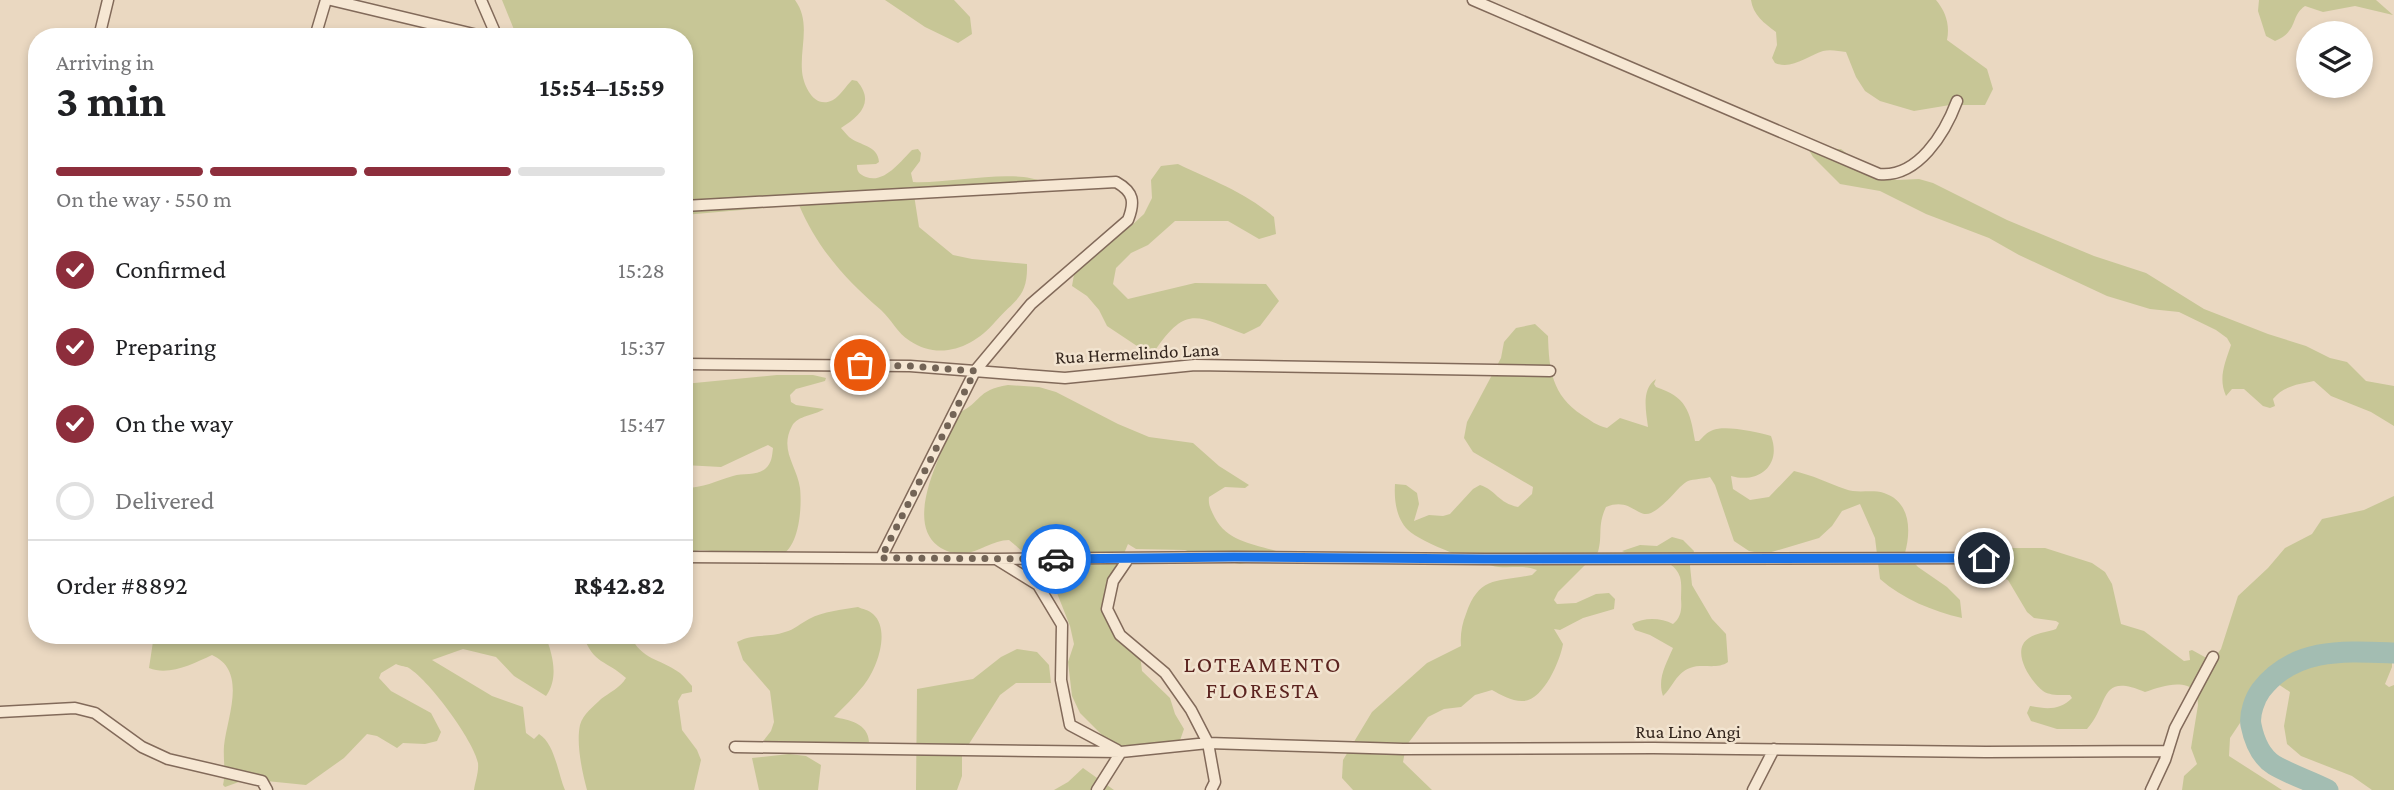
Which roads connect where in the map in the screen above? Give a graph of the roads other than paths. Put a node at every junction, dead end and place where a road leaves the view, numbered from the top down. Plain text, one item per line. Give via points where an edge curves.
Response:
1 (108, 0) edge
2 (326, 0) edge
3 (331, 0) edge
4 (481, 0) edge
5 (1473, 0) edge
6 (101, 28) edge
7 (318, 28) edge
8 (448, 28) edge
9 (493, 28) edge
10 (1957, 101) dead end
11 (693, 206) edge
12 (693, 364) edge
13 (975, 371) junction
14 (1550, 371) dead end
15 (693, 556) edge
16 (881, 558) junction
17 (1984, 558) dead end
18 (996, 559) junction
19 (1128, 559) junction
20 (2213, 657) dead end
21 (0, 712) edge
22 (1208, 743) junction
23 (735, 747) dead end
24 (1774, 749) junction
25 (2168, 751) junction
26 (1121, 752) junction
27 (267, 790) edge
28 (1097, 790) edge
29 (1211, 790) edge
30 (1753, 790) edge
31 (2151, 790) edge

1 - 6 street
2 - 7 street
3 - 8 street
4 - 9 street
5 - 10 street via 1879,174 1910,169 1942,134
11 - 13 street via 1116,182 1125,187 1134,202 1128,220 1031,304
12 - 13 street, Rua Hermelindo Lana
13 - 14 street, Rua Hermelindo Lana via 1065,378 1195,365
13 - 16 street
15 - 16 street
16 - 18 street
17 - 19 street
18 - 19 street
18 - 26 street via 1038,584 1062,625 1061,680 1070,725
19 - 22 street via 1113,581 1107,609 1120,635 1165,673
20 - 25 street via 2175,728
21 - 27 street via 75,708 95,713 159,755 262,781
22 - 24 street, Rua Lino Angi via 1403,750
22 - 26 street, Rua Lino Angi
22 - 29 street via 1215,782
23 - 26 street, Rua Lino Angi
24 - 25 street, Rua Lino Angi
24 - 30 street
25 - 31 street
26 - 28 street

